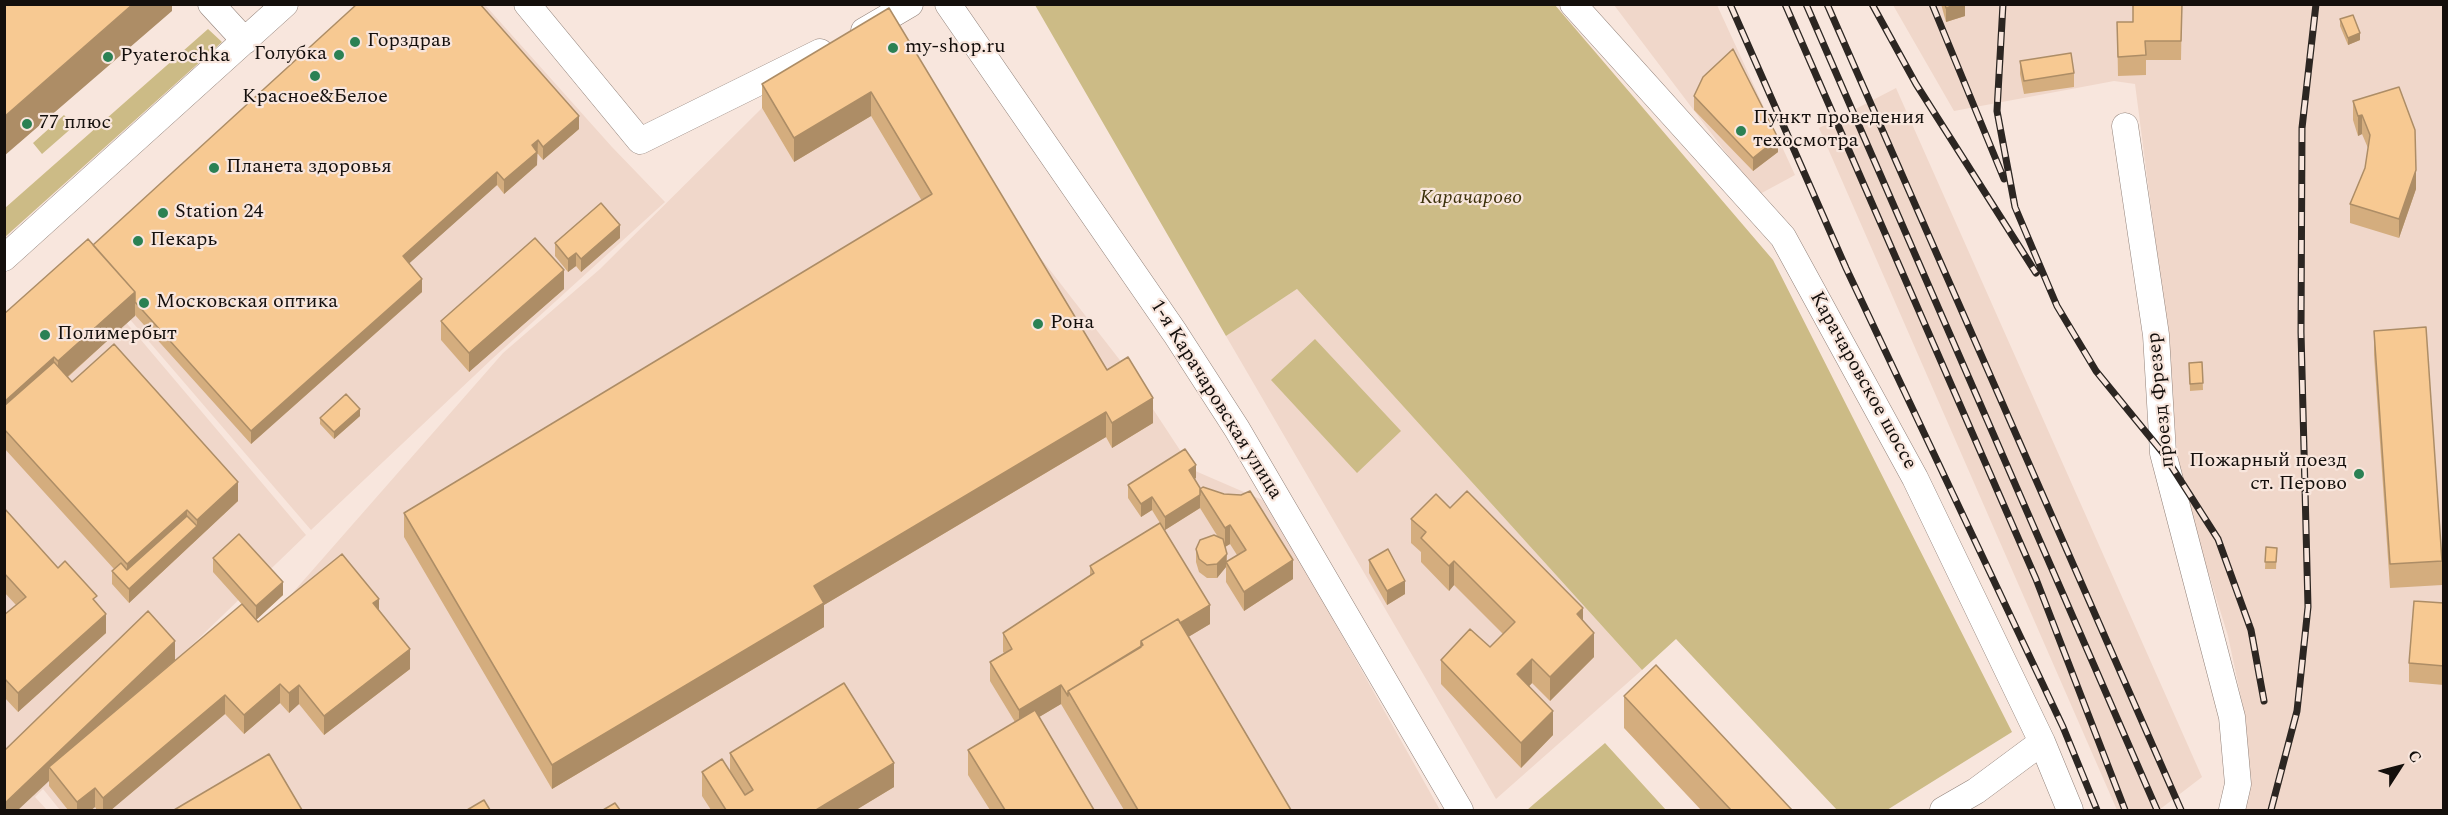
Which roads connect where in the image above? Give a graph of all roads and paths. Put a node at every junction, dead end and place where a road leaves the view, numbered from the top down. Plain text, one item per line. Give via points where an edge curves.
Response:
1 (212, 4) edge
2 (285, 4) edge
3 (527, 4) edge
4 (910, 4) edge
5 (948, 4) edge
6 (1573, 4) edge
7 (244, 40) junction
8 (2125, 126) dead end
9 (4, 258) edge
10 (2042, 742) junction
11 (1460, 810) edge
12 (1943, 810) edge
13 (2070, 810) edge
14 (2232, 810) edge

1 - 7 street
2 - 7 street
3 - 4 street via 640,141 864,31
5 - 11 street, 1-я Карачаровская улица via 1237,429
6 - 10 street, Карачаровское шоссе via 1783,237 1915,478
7 - 9 street
8 - 14 street, проезд Фрезер via 2156,335 2163,453 2232,717 2238,784
10 - 12 street
10 - 13 street, Карачаровское шоссе

